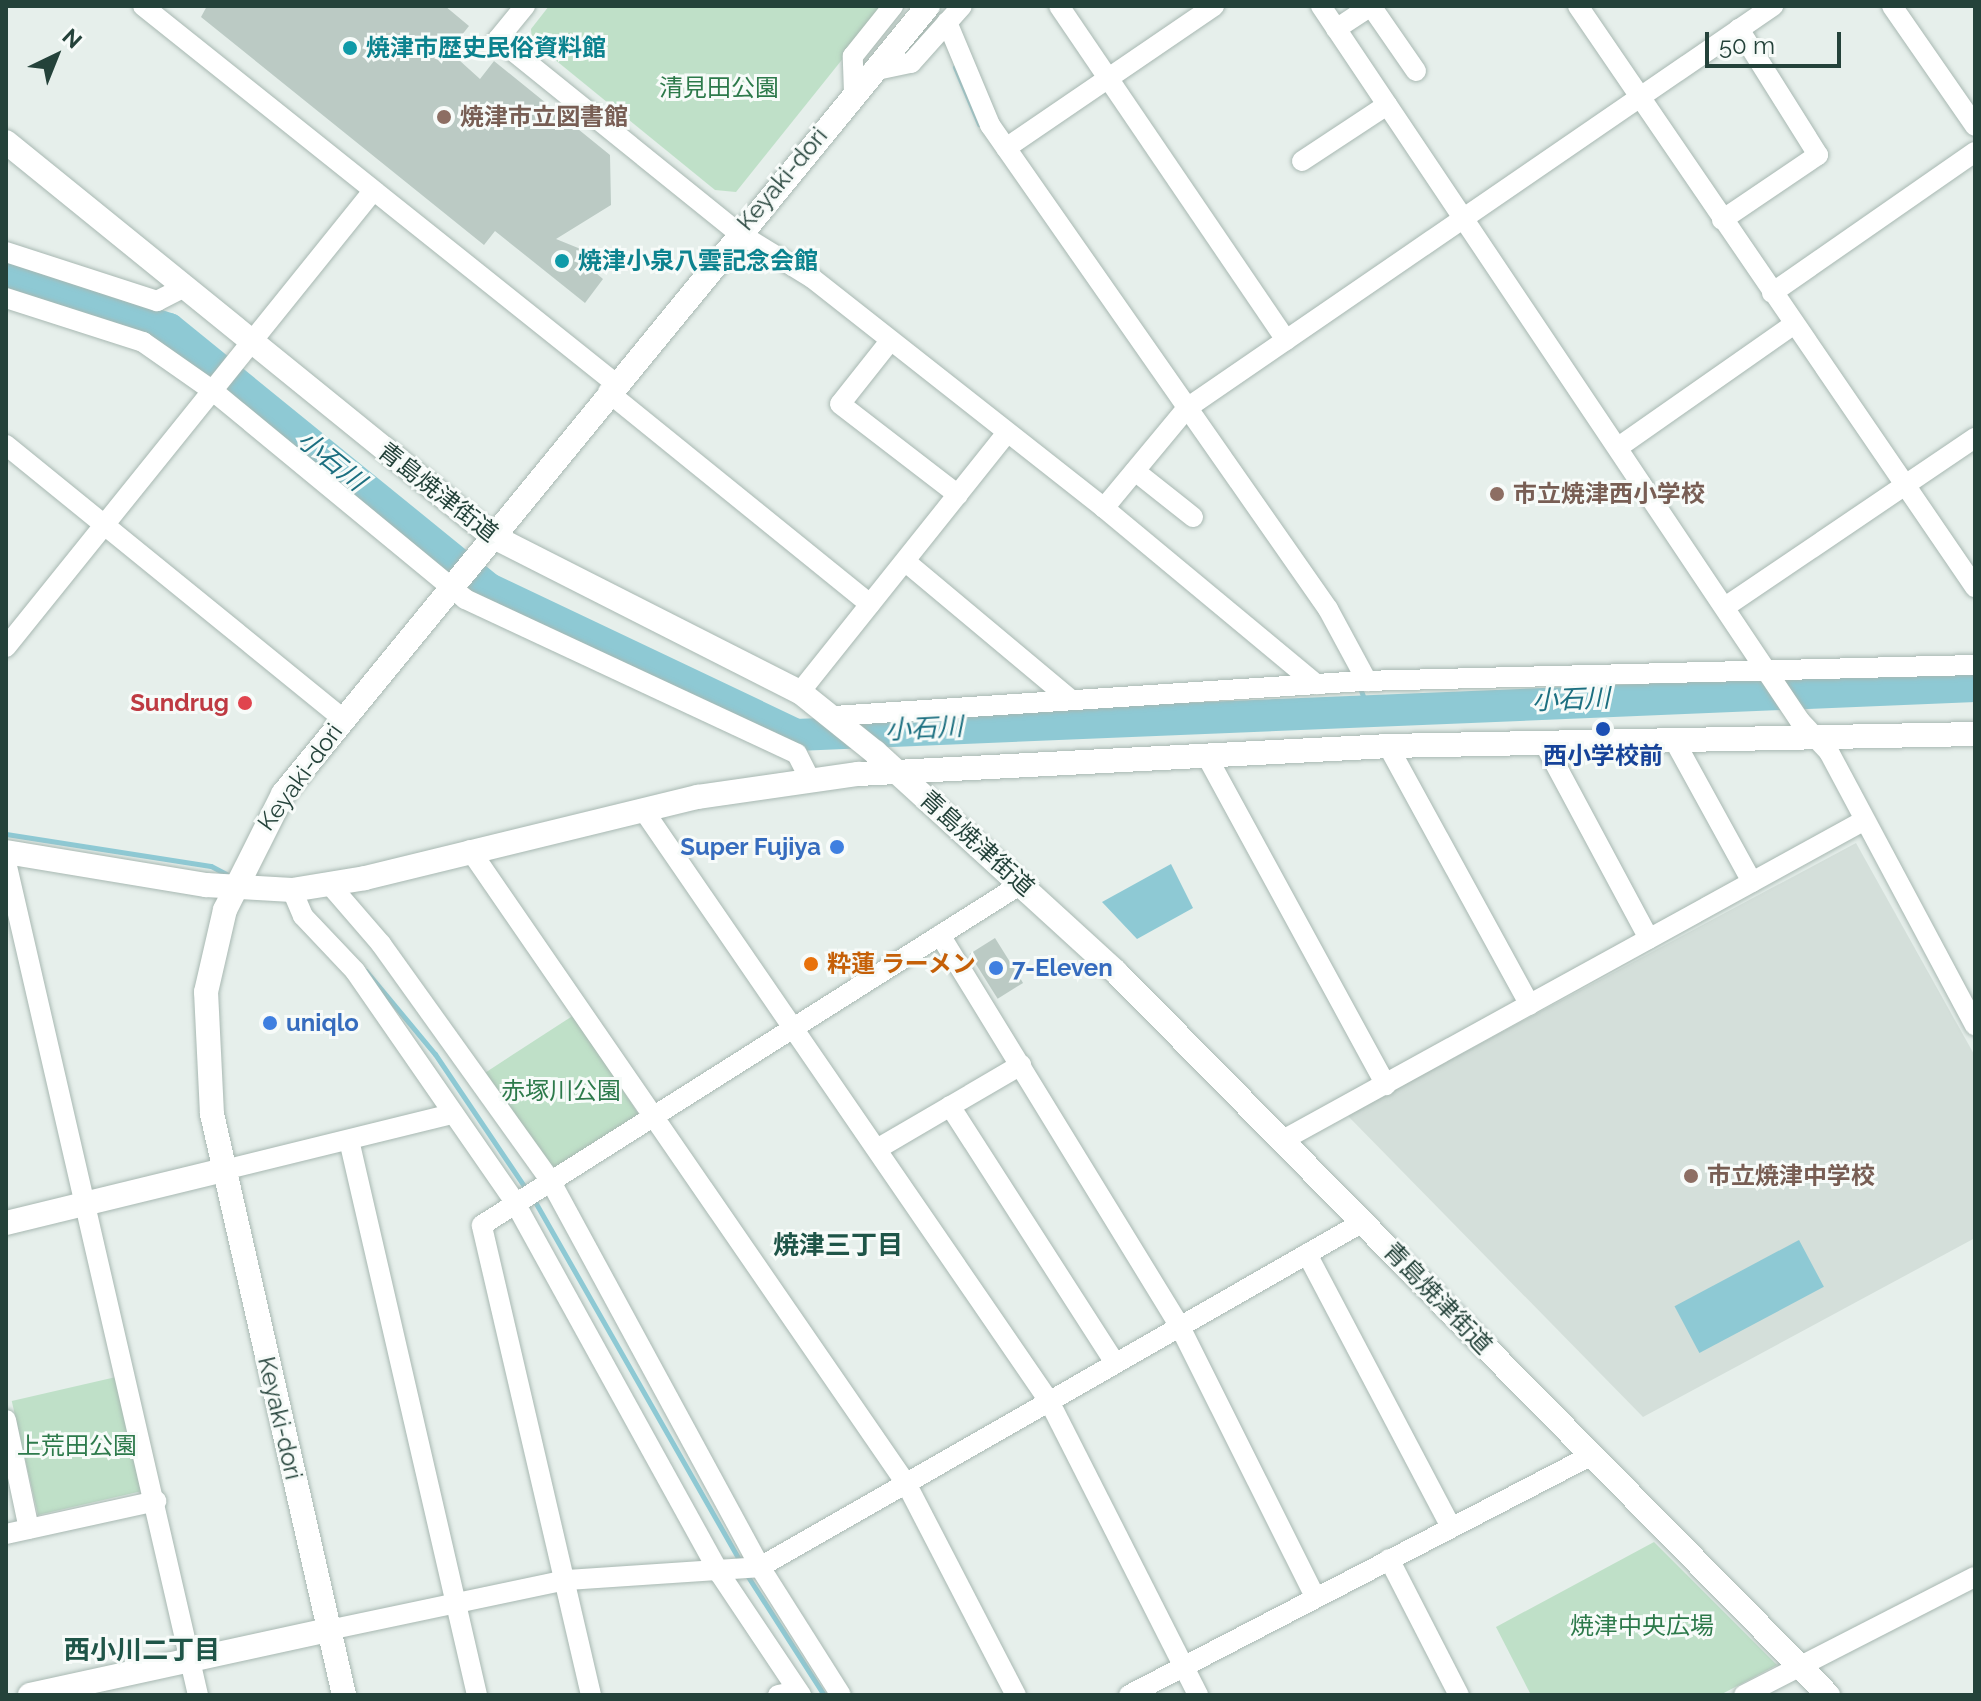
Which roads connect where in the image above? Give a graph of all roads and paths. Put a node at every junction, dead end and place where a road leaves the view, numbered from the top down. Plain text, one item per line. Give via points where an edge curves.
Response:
1 (143, 6) edge
2 (525, 6) edge
3 (893, 6) edge
4 (928, 6) edge
5 (962, 6) edge
6 (1059, 6) edge
7 (1214, 6) edge
8 (1321, 6) edge
9 (1371, 6) edge
10 (1578, 6) edge
11 (1892, 6) edge
12 (1766, 8) edge
13 (947, 22) junction
14 (1336, 29) junction
15 (1739, 29) junction
16 (872, 71) junction
17 (1416, 71) dead end
18 (1110, 77) junction
19 (854, 93) junction
20 (1639, 98) junction
21 (1387, 105) junction
22 (1975, 126) edge
23 (7, 143) edge
24 (1006, 148) junction
25 (1975, 152) edge
26 (1302, 161) dead end
27 (373, 191) junction
28 (1463, 219) junction
29 (1722, 220) junction
30 (737, 232) junction
31 (6, 252) edge
32 (183, 288) junction
33 (1772, 293) junction
34 (6, 298) edge
35 (1794, 324) junction
36 (1286, 340) junction
37 (890, 341) junction
38 (245, 353) junction
39 (612, 388) junction
40 (213, 391) junction
41 (1183, 412) junction
42 (1007, 433) junction
43 (1975, 438) edge
44 (6, 445) edge
45 (1620, 446) junction
46 (1135, 471) junction
47 (1905, 487) junction
48 (958, 495) junction
49 (1104, 508) junction
50 (1193, 517) dead end
51 (104, 524) junction
52 (492, 536) junction
53 (906, 562) junction
54 (1973, 582) edge
55 (453, 584) junction
56 (870, 604) junction
57 (1725, 607) junction
58 (6, 647) edge
59 (1975, 665) edge
60 (1768, 671) junction
61 (1361, 681) junction
62 (1316, 684) junction
63 (800, 692) junction
64 (1070, 699) junction
65 (834, 716) junction
66 (343, 719) junction
67 (1975, 734) edge
68 (1814, 736) junction
69 (1674, 740) junction
70 (1544, 743) junction
71 (1388, 746) junction
72 (1206, 755) junction
73 (898, 772) junction
74 (810, 780) junction
75 (644, 811) junction
76 (1863, 821) junction
77 (470, 850) junction
78 (6, 852) edge
79 (6, 862) edge
80 (1752, 882) junction
81 (1021, 884) junction
82 (331, 886) junction
83 (234, 887) junction
84 (292, 890) junction
85 (940, 935) junction
86 (1649, 939) junction
87 (1530, 1005) junction
88 (1975, 1026) edge
89 (794, 1028) junction
90 (1021, 1065) junction
91 (1386, 1085) junction
92 (950, 1106) junction
93 (452, 1114) junction
94 (652, 1115) junction
95 (349, 1140) junction
96 (1283, 1140) junction
97 (877, 1149) junction
98 (224, 1170) junction
99 (544, 1183) junction
100 (517, 1200) junction
101 (86, 1203) junction
102 (1363, 1222) junction
103 (6, 1223) edge
104 (1307, 1254) junction
105 (1179, 1325) junction
106 (1115, 1363) junction
107 (1049, 1401) junction
108 (6, 1420) edge
109 (1592, 1455) junction
110 (907, 1485) junction
111 (156, 1501) junction
112 (1451, 1527) junction
113 (29, 1529) junction
114 (6, 1534) edge
115 (1389, 1559) junction
116 (756, 1568) junction
117 (723, 1574) junction
118 (1975, 1577) edge
119 (566, 1580) junction
120 (1315, 1596) junction
121 (456, 1605) junction
122 (329, 1630) junction
123 (190, 1659) junction
124 (1183, 1666) junction
125 (1800, 1666) junction
126 (792, 1694) edge
127 (30, 1695) edge
128 (198, 1695) edge
129 (344, 1695) edge
130 (477, 1695) edge
131 (591, 1695) edge
132 (841, 1695) edge
133 (1016, 1695) edge
134 (1129, 1695) edge
135 (1198, 1695) edge
136 (1459, 1695) edge
137 (1744, 1695) edge
138 (1828, 1695) edge

1 - 27 street
2 - 30 street via 498,39
3 - 19 street via 853,56
4 - 16 street, Keyaki-dori
5 - 13 street
6 - 18 street
7 - 18 street
8 - 14 street
9 - 14 street
9 - 17 street
10 - 20 street
11 - 22 street
12 - 15 street
13 - 16 street via 911,63
13 - 24 street via 973,91
14 - 21 street
15 - 20 street
15 - 29 street via 1818,155
16 - 19 street, Keyaki-dori
18 - 24 street
18 - 36 street
19 - 30 street, Keyaki-dori
20 - 28 street
20 - 29 street
21 - 26 street
21 - 28 street
23 - 32 street, 青島焼津街道
24 - 41 street
25 - 33 street
27 - 38 street
27 - 39 street
28 - 36 street
28 - 45 street
29 - 33 street
30 - 37 street via 812,278
30 - 39 street, Keyaki-dori
31 - 32 street via 157,301
32 - 38 street, 青島焼津街道
33 - 35 street
34 - 40 street via 143,342
35 - 45 street
35 - 47 street
36 - 41 street
37 - 42 street
37 - 48 street via 840,404
38 - 40 street
38 - 52 street, 青島焼津街道
39 - 52 street, Keyaki-dori
39 - 56 street
40 - 51 street
40 - 55 street
41 - 46 street
41 - 61 street via 1345,634
42 - 48 street
42 - 49 street
43 - 47 street
44 - 51 street
45 - 57 street
46 - 49 street
46 - 50 street
47 - 54 street
47 - 57 street
48 - 53 street
49 - 62 street
51 - 58 street
51 - 66 street
52 - 55 street, Keyaki-dori
52 - 63 street, 青島焼津街道
53 - 56 street
53 - 64 street
55 - 66 street, Keyaki-dori
55 - 74 street via 650,689 797,754
56 - 63 street
57 - 60 street
59 - 60 street
60 - 61 street
60 - 68 street
61 - 62 street
62 - 64 street
63 - 65 street, 青島焼津街道
64 - 65 street
65 - 73 street, 青島焼津街道
66 - 83 street, Keyaki-dori via 276,805
67 - 68 street
68 - 69 street
68 - 76 street via 1829,752
69 - 70 street
69 - 80 street
70 - 71 street
70 - 86 street
71 - 72 street
71 - 87 street
72 - 73 street
72 - 91 street
73 - 74 street
73 - 81 street, 青島焼津街道
74 - 75 street
75 - 77 street
75 - 89 street
76 - 80 street
76 - 88 street
77 - 82 street
77 - 94 street
78 - 83 street
79 - 101 street
80 - 86 street
81 - 85 street
81 - 96 street, 青島焼津街道
82 - 84 street
82 - 99 street via 373,933
83 - 84 street
83 - 98 street, Keyaki-dori via 214,949 204,1034
84 - 93 street via 303,916 355,971
85 - 89 street
85 - 90 street
86 - 87 street
87 - 91 street
89 - 94 street
89 - 97 street
90 - 92 street
90 - 105 street
91 - 96 street
92 - 97 street
92 - 106 street
93 - 95 street
93 - 100 street
94 - 99 street
94 - 110 street
95 - 98 street
95 - 121 street
96 - 102 street, 青島焼津街道
97 - 107 street
98 - 101 street
98 - 122 street, Keyaki-dori
99 - 100 street
99 - 116 street
100 - 117 street
100 - 119 street via 482,1225
101 - 103 street
101 - 111 street
102 - 104 street
102 - 109 street, 青島焼津街道
104 - 105 street
104 - 112 street
105 - 106 street
105 - 120 street
106 - 107 street
107 - 110 street
107 - 124 street
108 - 113 street
109 - 112 street
109 - 125 street, 青島焼津街道
110 - 116 street
110 - 133 street
111 - 113 street
111 - 123 street
112 - 115 street
113 - 114 street
115 - 120 street
115 - 136 street
116 - 117 street
116 - 132 street
117 - 119 street
117 - 126 street
118 - 125 street
119 - 121 street
119 - 131 street
120 - 124 street
121 - 122 street
121 - 130 street
122 - 123 street
122 - 129 street, Keyaki-dori
123 - 127 street
123 - 128 street
124 - 134 street
124 - 135 street
125 - 137 street
125 - 138 street, 青島焼津街道

